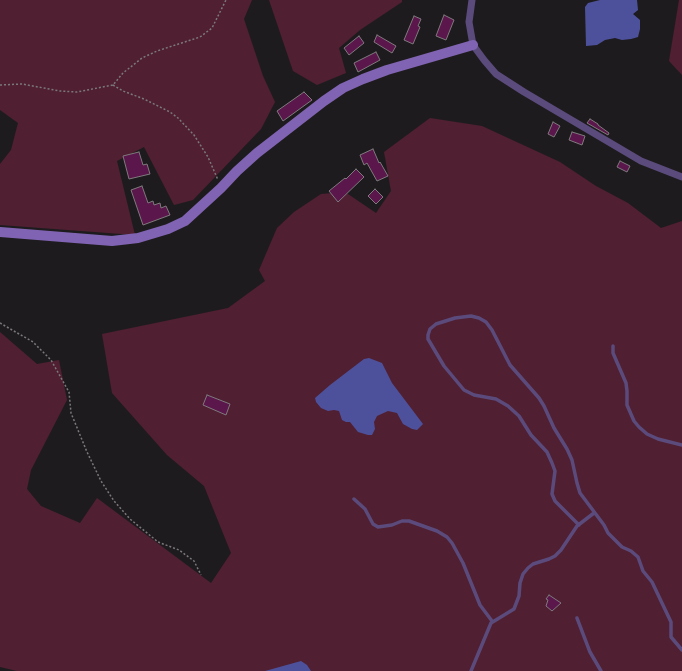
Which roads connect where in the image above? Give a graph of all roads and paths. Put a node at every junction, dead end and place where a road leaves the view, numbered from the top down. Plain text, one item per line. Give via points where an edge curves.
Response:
1 (226, 0) edge
2 (472, 0) edge
3 (473, 45) junction
4 (0, 85) edge
5 (113, 85) junction
6 (682, 177) edge
7 (221, 188) junction
8 (0, 232) edge
9 (0, 323) edge
10 (613, 346) dead end
11 (682, 445) edge
12 (354, 499) dead end
13 (594, 513) junction
14 (579, 525) junction
15 (201, 575) dead end
16 (576, 618) dead end
17 (492, 621) junction
18 (682, 650) edge
19 (471, 671) edge
20 (601, 671) edge

1 - 5 path via 212,28 200,37 142,58
2 - 3 street via 469,22
3 - 6 street via 496,74 524,92 641,161
3 - 7 street via 387,70 343,88 257,153
4 - 5 path via 22,84 77,92
5 - 7 path via 178,118 194,135 208,157
7 - 8 street via 178,224 131,239 112,241
9 - 15 path via 33,342 51,360 69,392 71,414 87,452 114,501 158,542 179,550 194,562
10 - 11 lane via 613,353 626,383 627,405 634,421 647,434
12 - 17 lane via 378,527 409,521 447,537 462,563 480,605
13 - 14 lane
13 - 14 lane via 580,493 572,460 544,406 510,365 486,322 471,316 436,324 430,329 428,339 448,372 464,390 474,395 496,399 519,416 552,463 555,471 552,494 555,501
13 - 18 lane via 617,542 638,557 671,622 671,637
14 - 17 lane via 555,556 528,568 523,574 514,609
16 - 20 lane
17 - 19 lane

